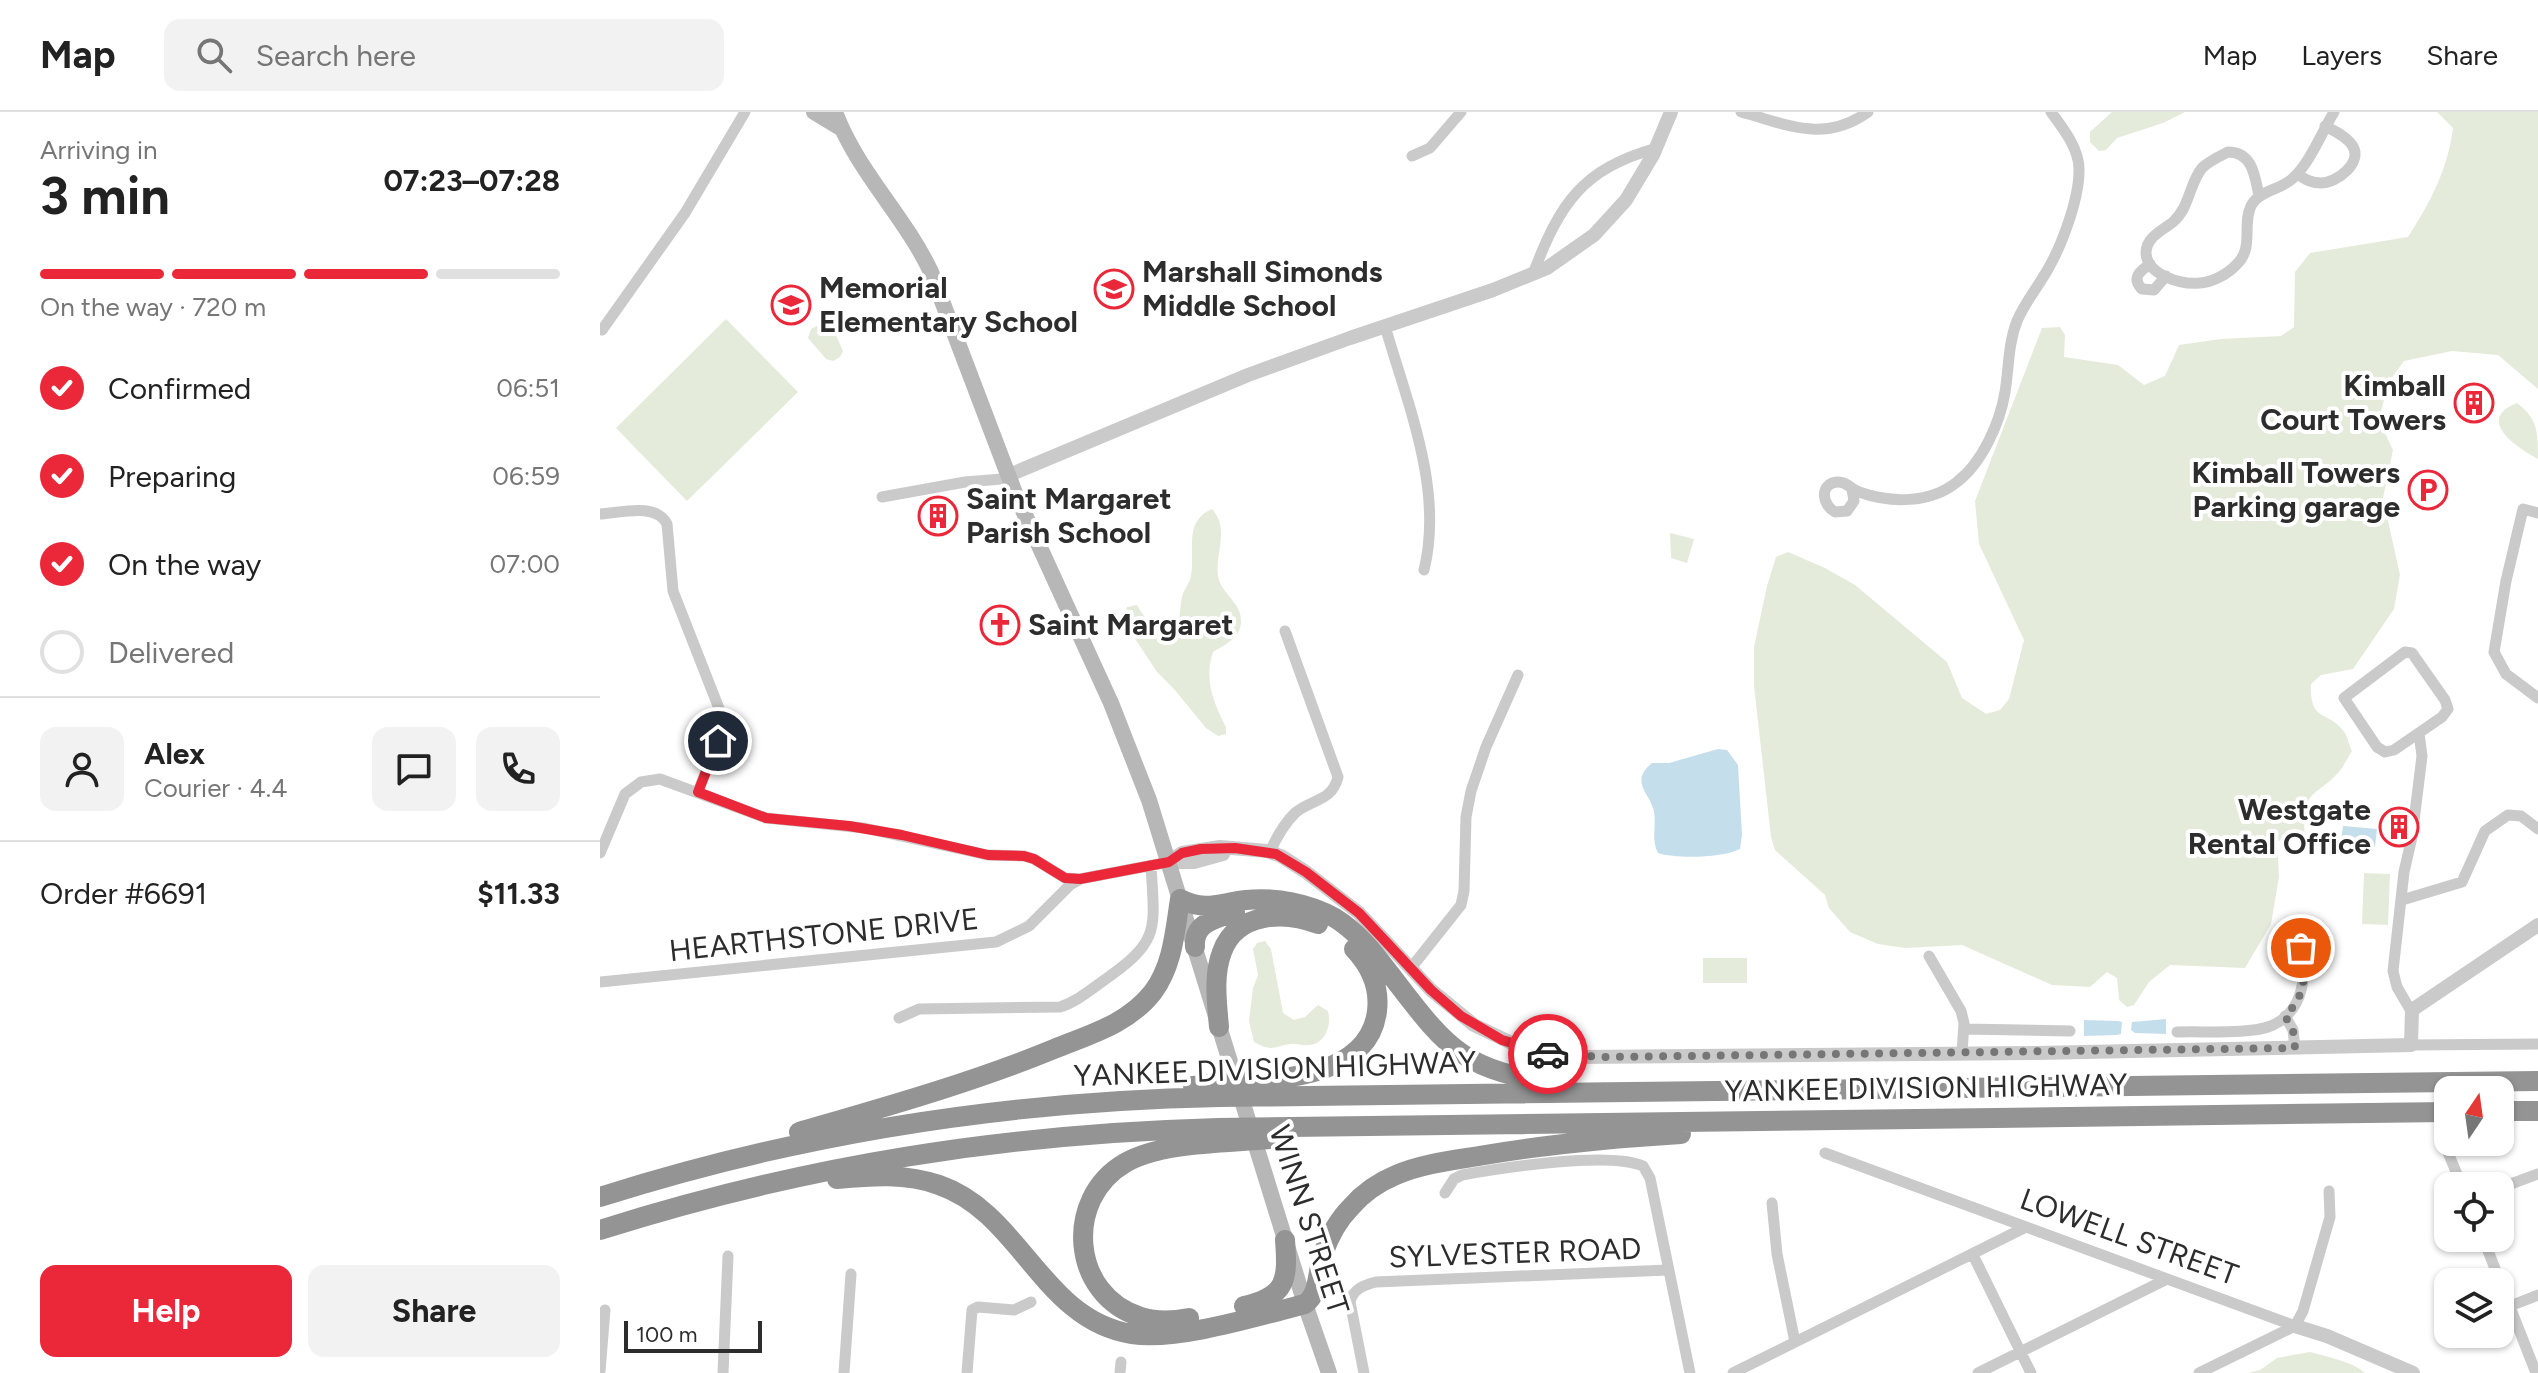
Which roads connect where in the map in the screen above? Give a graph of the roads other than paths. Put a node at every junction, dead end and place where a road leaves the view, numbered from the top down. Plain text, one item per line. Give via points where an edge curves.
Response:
1 (745, 112) edge
2 (814, 112) edge
3 (835, 112) edge
4 (1461, 112) edge
5 (1671, 112) edge
6 (1868, 112) edge
7 (2051, 112) edge
8 (2334, 112) edge
9 (1745, 113) edge
10 (2325, 126) junction
11 (842, 129) junction
12 (1657, 148) junction
13 (1412, 156) dead end
14 (2297, 174) junction
15 (2259, 196) junction
16 (2150, 264) junction
17 (1533, 274) junction
18 (2166, 276) junction
19 (1385, 326) junction
20 (602, 330) edge
21 (1009, 475) junction
22 (1852, 489) dead end
23 (882, 497) dead end
24 (2538, 513) edge
25 (600, 514) edge
26 (1424, 570) dead end
27 (1285, 631) dead end
28 (1518, 675) dead end
29 (2538, 698) edge
30 (2419, 733) junction
31 (698, 792) junction
32 (2538, 829) edge
33 (1270, 852) junction
34 (600, 853) edge
35 (1169, 862) junction
36 (1151, 866) junction
37 (1080, 879) junction
38 (1180, 899) junction
39 (2402, 900) junction
40 (1282, 901) junction
41 (2538, 925) edge
42 (2294, 932) dead end
43 (1195, 947) junction
44 (1929, 956) dead end
45 (1411, 968) junction
46 (600, 982) edge
47 (2411, 1011) junction
48 (2285, 1016) junction
49 (899, 1018) dead end
50 (1219, 1027) junction
51 (1964, 1029) junction
52 (2070, 1031) dead end
53 (2177, 1032) dead end
54 (2538, 1044) edge
55 (2411, 1045) junction
56 (2295, 1048) junction
57 (1962, 1053) junction
58 (2538, 1081) edge
59 (1265, 1088) junction
60 (1691, 1091) junction
61 (2514, 1111) edge
62 (2538, 1111) edge
63 (2434, 1112) edge
64 (1876, 1119) junction
65 (1220, 1135) junction
66 (1825, 1153) dead end
67 (2538, 1174) edge
68 (674, 1175) junction
69 (2514, 1183) edge
70 (757, 1185) junction
71 (2329, 1191) dead end
72 (1445, 1193) dead end
73 (600, 1197) edge
74 (1772, 1203) dead end
75 (2026, 1227) junction
76 (600, 1230) edge
77 (1285, 1240) junction
78 (1973, 1255) junction
79 (728, 1256) dead end
80 (1668, 1270) junction
81 (851, 1274) dead end
82 (2167, 1279) junction
83 (2538, 1295) edge
84 (1031, 1302) dead end
85 (1305, 1304) junction
86 (2514, 1304) edge
87 (605, 1310) dead end
88 (2514, 1316) edge
89 (2295, 1326) junction
90 (1795, 1342) junction
91 (2021, 1352) junction
92 (600, 1371) edge
93 (723, 1373) edge
94 (844, 1373) edge
95 (967, 1373) edge
96 (1329, 1373) edge
97 (1364, 1373) edge
98 (1690, 1373) edge
99 (1733, 1373) edge
100 (1978, 1373) edge
101 (2031, 1373) edge
102 (2199, 1373) edge
103 (2413, 1373) edge
104 (2536, 1373) edge

1 - 20 street via 691,203
2 - 11 main road
3 - 11 main road, WINN STREET
4 - 13 street via 1430,148
5 - 12 street
6 - 9 street via 1848,123 1810,131
7 - 22 street via 2077,156 2077,187 2055,256 2014,328 2004,395 1986,444 1965,475 1937,494 1898,499
8 - 10 street
10 - 14 street
10 - 14 street via 2352,145 2352,163 2340,177 2325,183
11 - 21 main road, WINN STREET via 928,265
12 - 17 street via 1626,200 1594,235
12 - 17 street via 1619,161 1578,189
14 - 15 street
15 - 16 street via 2252,167 2242,156 2228,152 2208,164 2181,214 2149,241
15 - 18 street via 2249,213 2245,254 2232,268 2201,283
16 - 18 street
16 - 18 street via 2137,277 2142,289 2154,290
17 - 19 street
19 - 21 street via 1248,375
19 - 26 street via 1424,462 1430,527
21 - 23 street
21 - 35 main road, WINN STREET via 1116,715
24 - 29 street via 2523,509 2494,650 2506,674
25 - 31 street via 645,511 662,515 668,528 673,591 720,711 718,741
27 - 33 street via 1338,777 1327,796 1293,815
28 - 45 street via 1469,800 1462,903
30 - 30 street via 2448,706 2411,652 2344,697 2380,751 2392,752
30 - 39 street via 2422,757
31 - 34 street via 660,779 635,785 619,805
31 - 37 street via 766,818 849,826 988,855 1024,856 1065,878
32 - 39 street via 2520,815 2507,816 2484,832 2461,884
33 - 35 street via 1220,847 1191,850
33 - 45 street via 1346,902
35 - 36 street
35 - 38 main road, WINN STREET
36 - 37 street
36 - 49 street via 1153,920 1146,944 1129,964 1078,999 1060,1007 919,1009
37 - 46 street, HEARTHSTONE DRIVE via 1029,926 996,942
38 - 40 highway via 1207,907
38 - 43 main road, WINN STREET
38 - 68 highway via 1173,948 1162,977 1142,1004 1118,1023 989,1075
39 - 47 street via 2393,974
40 - 43 highway via 1203,924
40 - 60 highway via 1323,912 1349,928 1437,1033 1479,1065 1537,1080
41 - 47 street
42 - 48 street via 2304,981 2299,1000
43 - 50 main road, WINN STREET
44 - 51 street via 1958,1004
45 - 57 street via 1474,1025 1522,1048 1554,1055
47 - 55 street
48 - 53 street via 2257,1030
48 - 56 street
50 - 59 highway via 1221,954 1231,936 1249,923 1275,916 1303,919 1332,931 1357,952 1372,975 1378,1003 1365,1042 1345,1060
50 - 77 main road, WINN STREET
51 - 52 street
51 - 57 street
54 - 55 street
55 - 56 street
56 - 57 street
58 - 60 highway, YANKEE DIVISION HIGHWAY
59 - 60 highway, YANKEE DIVISION HIGHWAY
59 - 68 highway, YANKEE DIVISION HIGHWAY via 1002,1111 884,1128
61 - 62 highway
63 - 64 highway, YANKEE DIVISION HIGHWAY
64 - 65 highway, YANKEE DIVISION HIGHWAY via 1394,1125
64 - 85 highway via 1565,1142 1408,1171 1378,1184 1346,1212 1328,1241 1312,1298
65 - 70 highway, YANKEE DIVISION HIGHWAY via 1084,1133 868,1161
65 - 77 highway via 1143,1154 1102,1182 1082,1230 1084,1257 1096,1284 1118,1306 1149,1319 1181,1320 1236,1308 1267,1300 1281,1289
66 - 75 street, LOWELL STREET
67 - 69 street
68 - 73 highway, YANKEE DIVISION HIGHWAY
70 - 76 highway, YANKEE DIVISION HIGHWAY
70 - 85 highway via 879,1176 939,1185 984,1212 1072,1308 1131,1334 1189,1331
71 - 89 street via 2330,1217
72 - 80 street via 1454,1179 1467,1174 1597,1160 1638,1164 1650,1178
74 - 90 street
75 - 78 street
75 - 82 street, LOWELL STREET
77 - 85 main road, WINN STREET
78 - 90 street
78 - 91 street
79 - 93 street
80 - 97 street, SYLVESTER ROAD via 1365,1285 1350,1302
80 - 98 street
81 - 94 street
82 - 89 street, LOWELL STREET
82 - 91 street
83 - 86 street
84 - 95 street via 1014,1310 973,1309
85 - 96 main road, WINN STREET
87 - 92 street
88 - 104 street
89 - 102 street
89 - 103 street, LOWELL STREET
90 - 99 street
91 - 100 street
91 - 101 street

